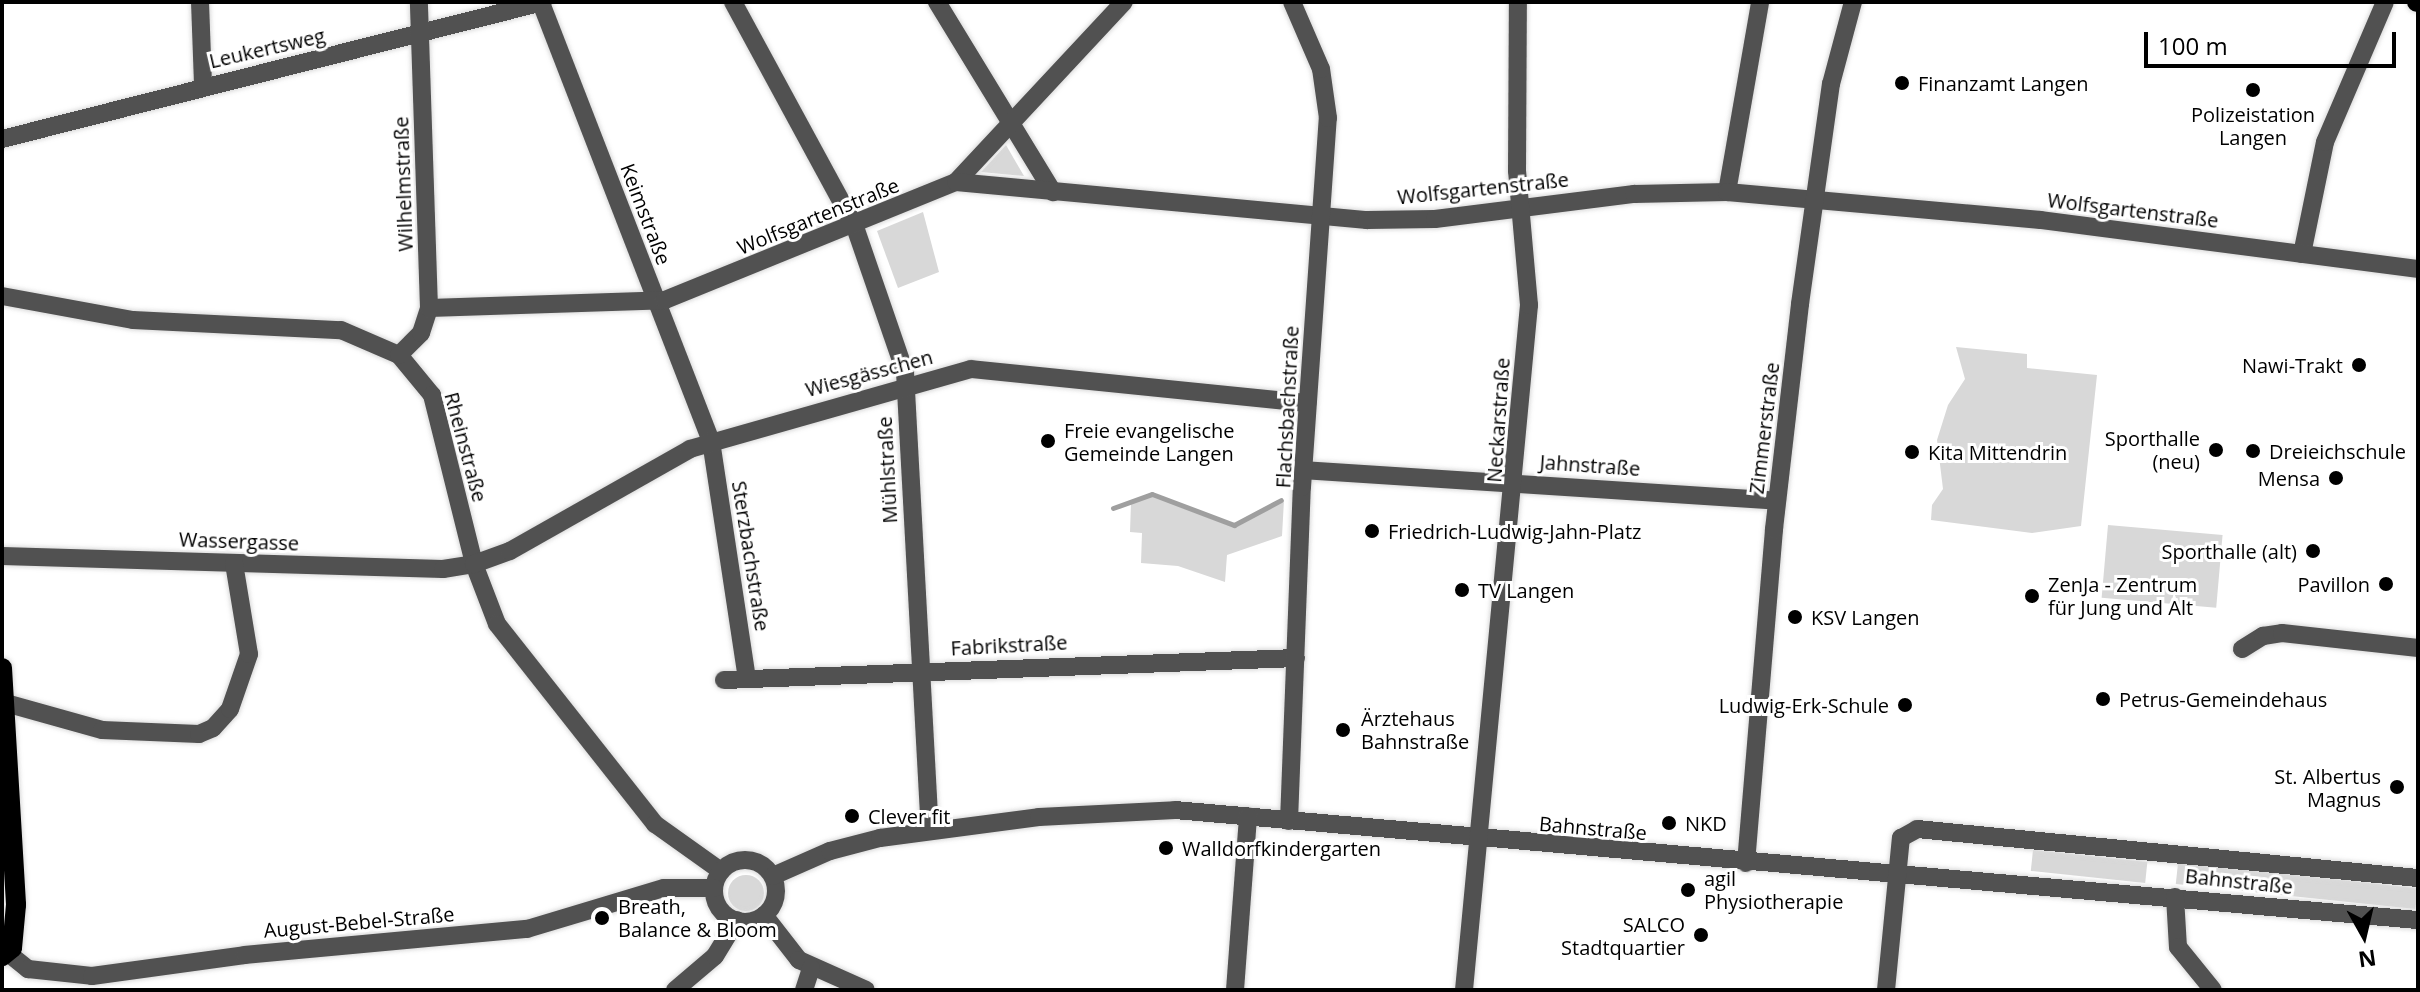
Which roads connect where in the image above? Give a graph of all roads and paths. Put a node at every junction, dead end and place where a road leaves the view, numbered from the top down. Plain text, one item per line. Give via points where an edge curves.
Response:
1 (200, 2) edge
2 (419, 2) edge
3 (542, 2) edge
4 (733, 2) edge
5 (937, 2) edge
6 (1124, 2) edge
7 (1292, 2) edge
8 (1518, 2) edge
9 (1760, 2) edge
10 (1853, 2) edge
11 (2385, 2) edge
12 (420, 36) junction
13 (203, 85) junction
14 (1012, 123) junction
15 (2, 139) edge
16 (956, 182) junction
17 (1053, 192) junction
18 (1727, 192) junction
19 (1815, 198) junction
20 (1521, 207) junction
21 (1319, 217) junction
22 (855, 227) junction
23 (2302, 254) junction
24 (2418, 269) edge
25 (2, 296) edge
26 (657, 302) junction
27 (429, 308) junction
28 (399, 355) junction
29 (905, 386) junction
30 (1307, 403) junction
31 (711, 441) junction
32 (1303, 470) junction
33 (1515, 481) junction
34 (1777, 501) junction
35 (2, 556) edge
36 (234, 563) junction
37 (474, 564) junction
38 (2418, 648) edge
39 (2242, 649) dead end
40 (1296, 658) junction
41 (2, 668) edge
42 (921, 672) junction
43 (747, 678) junction
44 (724, 680) dead end
45 (3, 702) edge
46 (1248, 816) junction
47 (1289, 821) junction
48 (930, 830) junction
49 (1480, 841) junction
50 (1746, 863) junction
51 (1898, 873) junction
52 (773, 876) junction
53 (2418, 878) edge
54 (718, 880) junction
55 (2175, 897) junction
56 (764, 915) junction
57 (737, 920) junction
58 (2418, 920) edge
59 (5, 955) edge
60 (811, 968) junction
61 (93, 983) edge
62 (675, 990) edge
63 (804, 990) edge
64 (866, 990) edge
65 (1235, 990) edge
66 (1464, 990) edge
67 (1886, 990) edge
68 (2213, 990) edge

1 - 13 street
2 - 12 street, Wilhelmstraße
3 - 12 street, Leukertsweg
3 - 26 street, Keimstraße
4 - 22 street, Mühlstraße
5 - 14 street
6 - 14 street
7 - 21 street, Flachsbachstraße via 1325,85
8 - 20 street, Neckarstraße
9 - 18 street
10 - 19 street, Zimmerstraße via 1831,84
11 - 23 street via 2325,142
12 - 13 street, Leukertsweg
12 - 27 street, Wilhelmstraße
13 - 15 street, Leukertsweg
14 - 16 street
14 - 17 street
16 - 17 street, Wolfsgartenstraße
16 - 22 street, Wolfsgartenstraße
17 - 21 street, Wolfsgartenstraße
18 - 19 street, Wolfsgartenstraße
18 - 20 street, Wolfsgartenstraße via 1634,194
19 - 23 street, Wolfsgartenstraße
19 - 34 street, Zimmerstraße
20 - 21 street, Wolfsgartenstraße via 1435,219
20 - 33 street, Neckarstraße via 1529,292
21 - 30 street, Flachsbachstraße
22 - 26 street, Wolfsgartenstraße
22 - 29 street, Mühlstraße via 905,372
23 - 24 street, Wolfsgartenstraße
25 - 28 street, Rheinstraße via 133,320 341,330
26 - 27 street, Wolfsgartenstraße
26 - 31 street, Keimstraße
27 - 28 street, Wilhelmstraße via 421,333
28 - 37 street, Rheinstraße via 432,395
29 - 30 street, Wiesgässchen via 980,368
29 - 31 street, Wiesgässchen
29 - 42 street, Mühlstraße
30 - 32 street, Flachsbachstraße
31 - 37 street, Wiesgässchen via 510,551
31 - 43 street, Sterzbachstraße
32 - 33 street, Jahnstraße
32 - 40 street, Flachsbachstraße
33 - 34 street, Jahnstraße
33 - 49 street, Neckarstraße
34 - 50 street, Zimmerstraße
35 - 36 street, Wassergasse
36 - 37 street, Wassergasse via 443,569
36 - 45 street via 249,654 230,709 213,728 199,734 102,730
37 - 54 street, Rheinstraße via 497,624 623,788
38 - 39 street via 2282,633 2263,636
40 - 42 street, Fabrikstraße
40 - 47 street, Flachsbachstraße
41 - 45 main road
42 - 43 street, Fabrikstraße
42 - 48 street, Mühlstraße
43 - 44 street, Fabrikstraße
45 - 59 main road via 16,905
46 - 47 street, Bahnstraße
46 - 48 street, Bahnstraße via 1119,810
46 - 65 street
47 - 49 street, Bahnstraße
48 - 52 street, Bahnstraße via 830,851
49 - 50 street, Bahnstraße
49 - 66 street, Neckarstraße
50 - 51 street, Bahnstraße
51 - 53 street, Bahnstraße via 1901,838 1917,829
51 - 55 street, Bahnstraße
51 - 67 street
52 - 54 street via 748,860
52 - 56 street via 776,893
54 - 57 street via 720,908
54 - 61 street, August-Bebel-Straße via 664,888 527,929 245,955
55 - 58 street, Bahnstraße
55 - 68 street via 2178,947
56 - 57 street
56 - 60 street
57 - 62 street via 715,956
59 - 61 street, August-Bebel-Straße via 28,969
60 - 63 street
60 - 64 street

